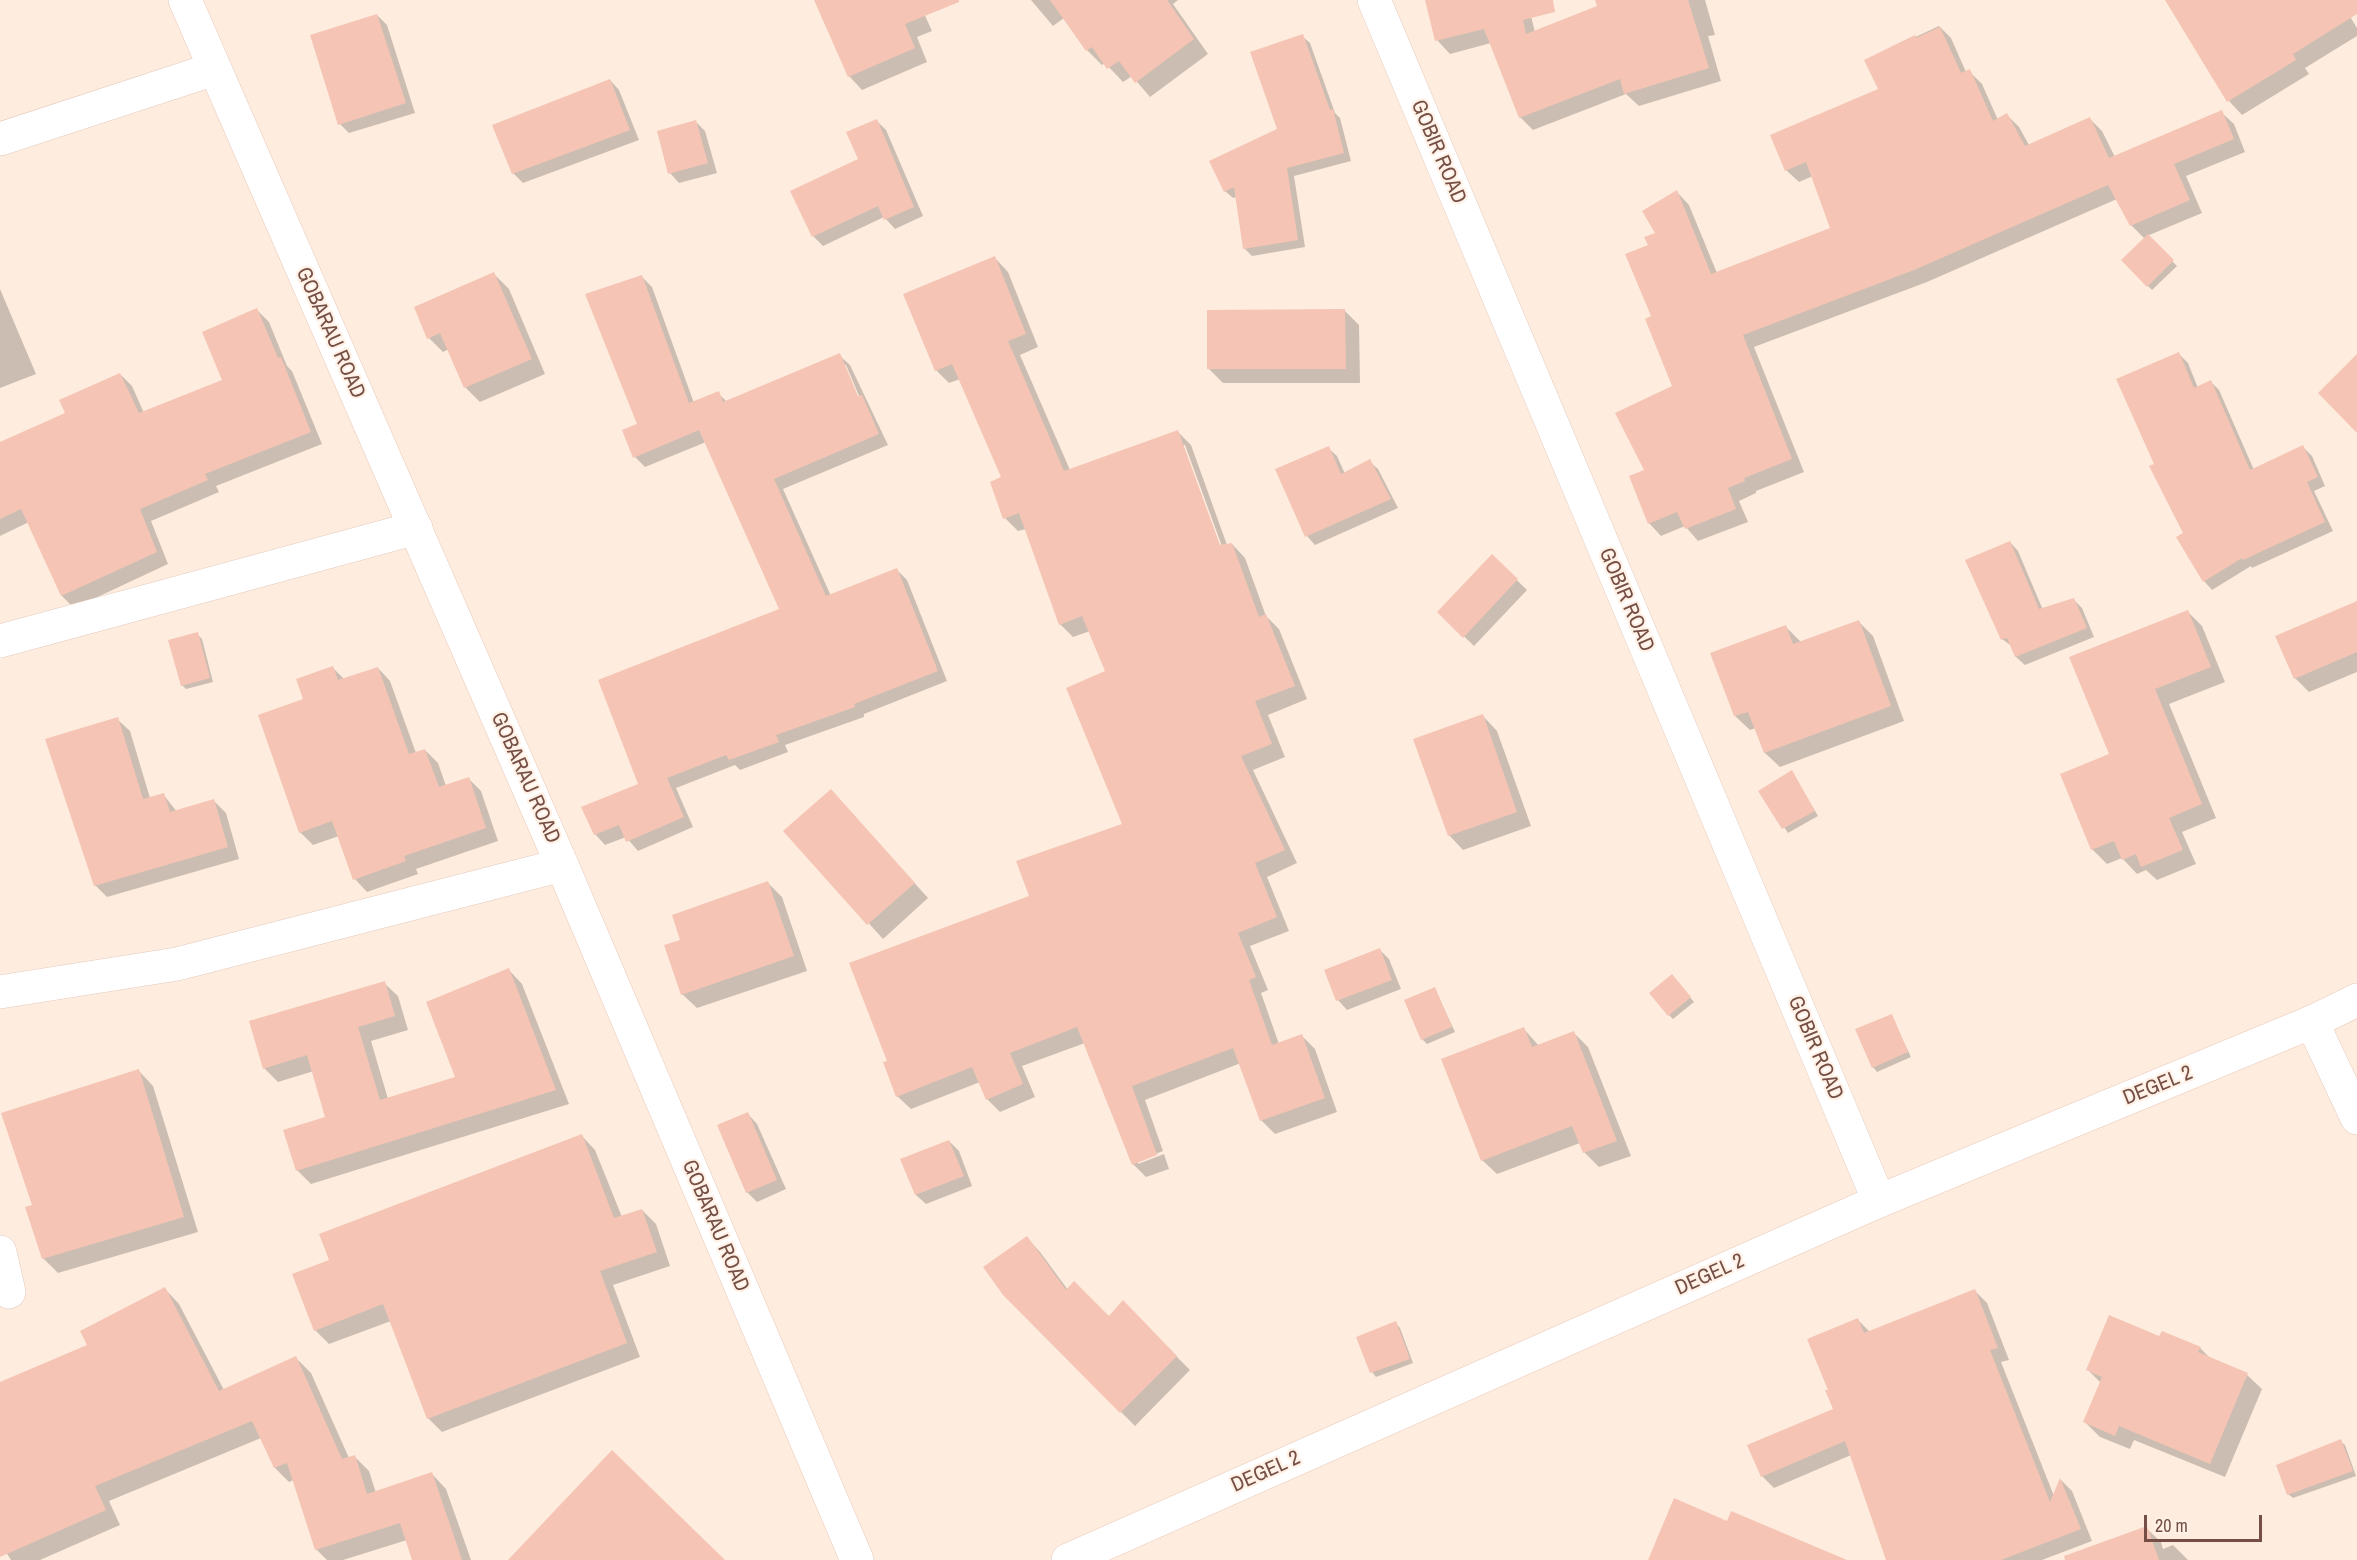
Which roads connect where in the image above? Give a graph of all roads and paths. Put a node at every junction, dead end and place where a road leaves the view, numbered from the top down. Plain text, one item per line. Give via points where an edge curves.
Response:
1 (185, 0) edge
2 (1374, 0) edge
3 (214, 69) junction
4 (0, 139) edge
5 (416, 528) junction
6 (0, 641) edge
7 (562, 865) junction
8 (0, 992) edge
9 (2357, 1000) edge
10 (2312, 1022) junction
11 (2357, 1118) edge
12 (1879, 1201) junction
13 (0, 1252) edge
14 (9, 1292) dead end
15 (857, 1560) edge
16 (1068, 1560) edge

1 - 3 street, GOBARAU ROAD
2 - 12 street, GOBIR ROAD
3 - 4 street
3 - 5 street, GOBARAU ROAD
5 - 6 street
5 - 7 street, GOBARAU ROAD
7 - 8 street via 177,964
7 - 15 street, GOBARAU ROAD
9 - 10 street, DEGEL 2
10 - 11 street
10 - 12 street, DEGEL 2
12 - 16 street, DEGEL 2
13 - 14 street

